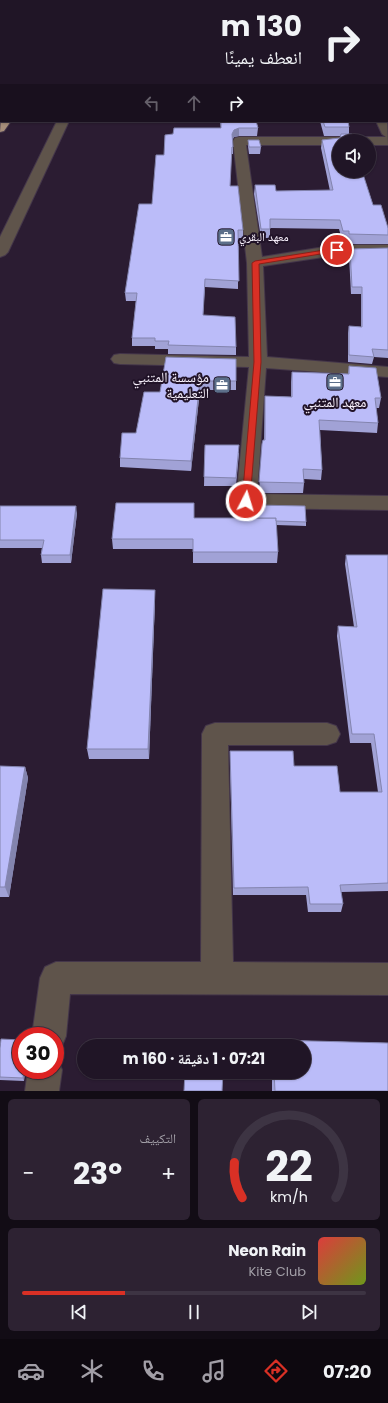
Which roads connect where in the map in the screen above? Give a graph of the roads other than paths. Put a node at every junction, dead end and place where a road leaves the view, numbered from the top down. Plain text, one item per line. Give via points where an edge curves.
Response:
1 (63, 122) edge
2 (386, 131) edge
3 (388, 248) edge
4 (0, 252) edge
5 (255, 263) junction
6 (120, 359) dead end
7 (258, 362) junction
8 (388, 372) edge
9 (388, 503) edge
10 (327, 734) dead end
11 (217, 978) junction
12 (388, 979) edge
13 (50, 1027) edge
14 (44, 1079) edge
15 (42, 1091) edge

1 - 4 street
2 - 5 street via 239,141
3 - 5 street via 337,250
5 - 7 street
6 - 7 street
7 - 8 street
7 - 9 street via 246,501
10 - 11 street via 215,734
11 - 12 street
11 - 13 street via 56,978
14 - 15 street

